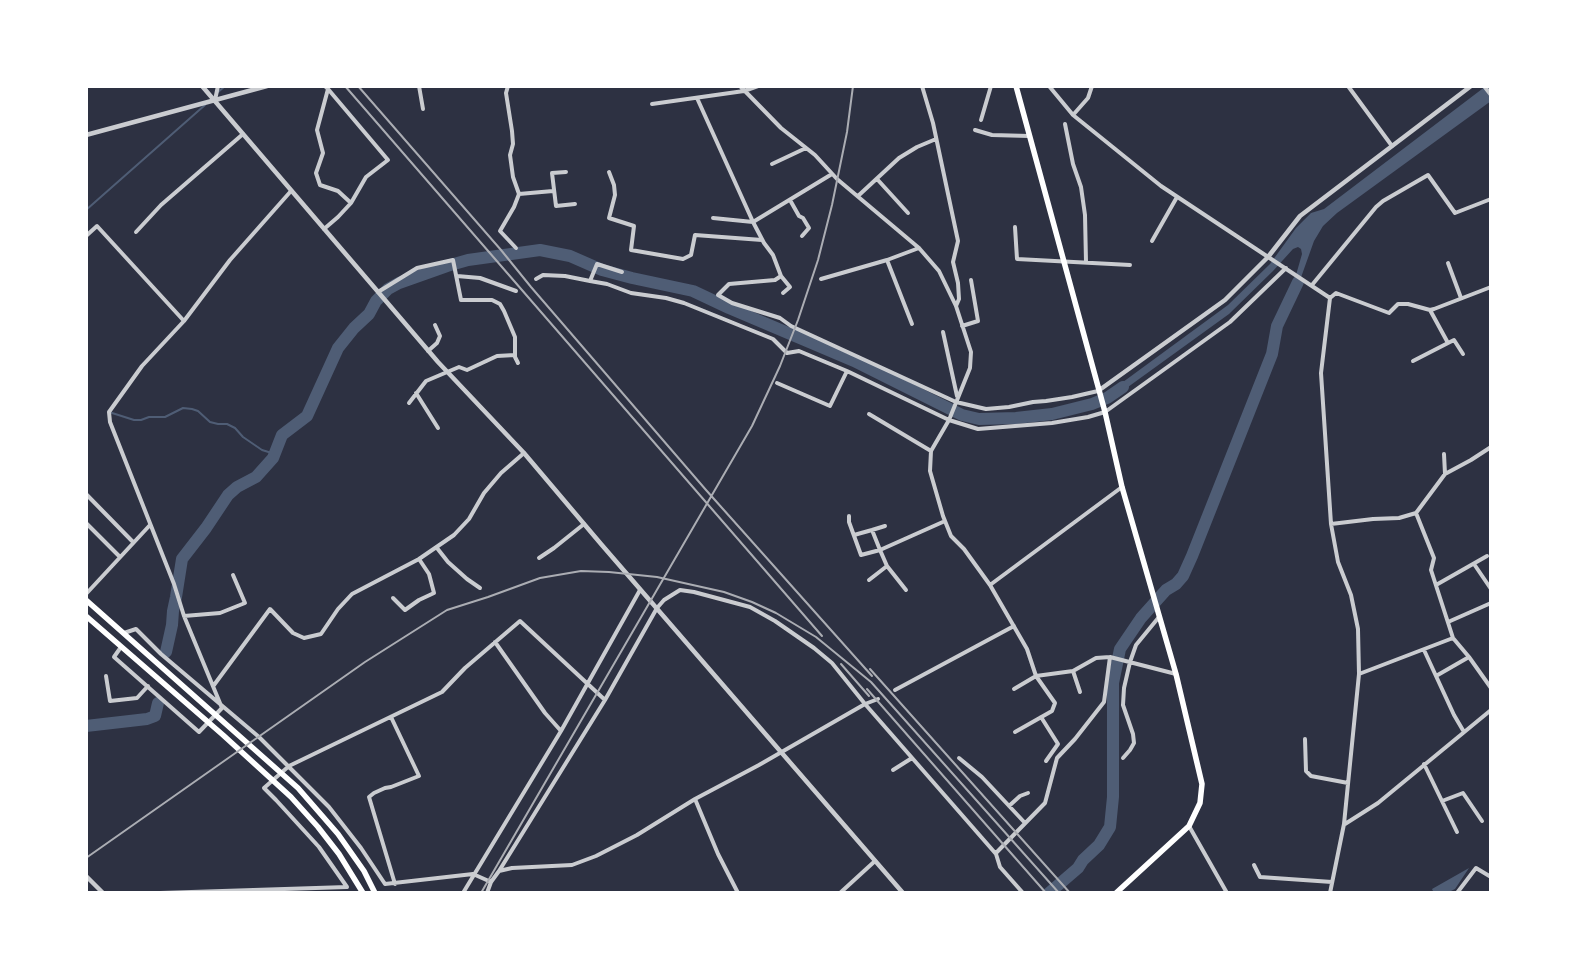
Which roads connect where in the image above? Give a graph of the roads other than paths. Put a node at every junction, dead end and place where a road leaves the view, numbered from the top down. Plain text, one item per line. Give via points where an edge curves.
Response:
1 (202, 86) edge
2 (218, 86) edge
3 (267, 86) edge
4 (420, 86) edge
5 (508, 86) edge
6 (740, 86) edge
7 (758, 86) edge
8 (922, 86) edge
9 (991, 86) edge
10 (1016, 86) edge
11 (1049, 86) edge
12 (1092, 86) edge
13 (1348, 86) edge
14 (1471, 86) edge
15 (1484, 86) edge
16 (326, 88) edge
17 (744, 91) junction
18 (1491, 95) edge
19 (697, 98) junction
20 (215, 100) junction
21 (652, 104) dead end
22 (423, 109) dead end
23 (1073, 115) junction
24 (981, 120) dead end
25 (1065, 124) dead end
26 (974, 130) dead end
27 (243, 134) junction
28 (86, 135) edge
29 (1029, 136) junction
30 (936, 139) junction
31 (1392, 146) junction
32 (806, 148) junction
33 (772, 164) dead end
34 (566, 172) dead end
35 (609, 172) dead end
36 (832, 174) junction
37 (877, 179) junction
38 (290, 191) junction
39 (553, 191) junction
40 (519, 194) junction
41 (858, 196) junction
42 (1177, 197) junction
43 (1491, 199) edge
44 (790, 200) junction
45 (351, 202) junction
46 (575, 204) dead end
47 (908, 213) dead end
48 (714, 218) dead end
49 (754, 222) junction
50 (1014, 227) dead end
51 (324, 229) junction
52 (136, 232) dead end
53 (86, 236) edge
54 (802, 236) dead end
55 (762, 240) junction
56 (1152, 241) dead end
57 (516, 248) dead end
58 (920, 248) junction
59 (1270, 258) junction
60 (887, 260) junction
61 (1064, 262) junction
62 (1086, 262) junction
63 (1448, 263) dead end
64 (1130, 265) dead end
65 (1286, 268) junction
66 (622, 272) dead end
67 (457, 276) junction
68 (781, 276) junction
69 (536, 279) dead end
70 (821, 279) dead end
71 (971, 280) dead end
72 (590, 282) junction
73 (1312, 285) junction
74 (1491, 287) edge
75 (516, 291) dead end
76 (378, 292) junction
77 (783, 293) dead end
78 (1330, 298) junction
79 (1461, 298) junction
80 (956, 306) junction
81 (1430, 310) junction
82 (184, 321) junction
83 (912, 324) dead end
84 (435, 325) dead end
85 (962, 326) junction
86 (943, 332) dead end
87 (1448, 343) junction
88 (428, 351) junction
89 (1462, 354) dead end
90 (515, 355) junction
91 (1413, 361) dead end
92 (518, 363) dead end
93 (847, 371) junction
94 (448, 372) junction
95 (777, 383) dead end
96 (1098, 390) junction
97 (416, 393) junction
98 (957, 400) junction
99 (409, 403) dead end
100 (1104, 411) junction
101 (869, 414) dead end
102 (949, 420) junction
103 (438, 428) dead end
104 (1491, 447) edge
105 (931, 451) junction
106 (524, 453) junction
107 (1444, 454) dead end
108 (1445, 474) junction
109 (1122, 487) junction
110 (86, 494) edge
111 (1416, 513) junction
112 (850, 516) dead end
113 (945, 522) junction
114 (86, 523) edge
115 (584, 524) junction
116 (1332, 524) junction
117 (150, 525) junction
118 (885, 526) dead end
119 (872, 530) junction
120 (854, 535) junction
121 (133, 542) junction
122 (437, 548) junction
123 (880, 550) junction
124 (120, 556) junction
125 (1487, 556) dead end
126 (538, 558) dead end
127 (419, 559) junction
128 (1474, 564) junction
129 (887, 566) junction
130 (233, 576) dead end
131 (868, 580) dead end
132 (990, 585) junction
133 (1436, 585) junction
134 (480, 588) dead end
135 (640, 590) junction
136 (906, 590) dead end
137 (1491, 590) edge
138 (86, 594) edge
139 (393, 598) dead end
140 (86, 600) edge
141 (1491, 603) edge
142 (657, 608) junction
143 (86, 616) edge
144 (184, 616) junction
145 (1159, 618) junction
146 (1448, 622) junction
147 (1014, 626) junction
148 (124, 633) junction
149 (1453, 638) junction
150 (495, 642) junction
151 (122, 647) junction
152 (1424, 650) junction
153 (1110, 657) junction
154 (1469, 657) junction
155 (1130, 662) junction
156 (1074, 671) junction
157 (1176, 674) junction
158 (1359, 674) junction
159 (106, 676) dead end
160 (1036, 676) junction
161 (1436, 676) junction
162 (587, 684) junction
163 (214, 685) junction
164 (148, 686) junction
165 (1491, 688) edge
166 (1014, 689) dead end
167 (895, 690) dead end
168 (1080, 692) dead end
169 (878, 698) dead end
170 (605, 700) junction
171 (865, 704) junction
172 (221, 705) junction
173 (1491, 710) edge
174 (391, 717) junction
175 (1041, 717) junction
176 (561, 731) junction
177 (1015, 732) dead end
178 (1464, 732) junction
179 (1305, 739) dead end
180 (782, 753) junction
181 (912, 758) junction
182 (959, 758) dead end
183 (1122, 758) dead end
184 (1046, 761) dead end
185 (1424, 764) junction
186 (289, 766) junction
187 (893, 770) dead end
188 (1348, 783) junction
189 (1028, 792) dead end
190 (695, 799) junction
191 (1442, 801) junction
192 (1009, 806) junction
193 (1482, 821) dead end
194 (1025, 823) junction
195 (1344, 824) junction
196 (1189, 826) junction
197 (1457, 832) dead end
198 (996, 853) junction
199 (875, 860) junction
200 (1254, 865) dead end
201 (499, 871) junction
202 (473, 874) junction
203 (86, 876) edge
204 (1491, 877) edge
205 (491, 882) junction
206 (1332, 882) junction
207 (395, 884) junction
208 (104, 893) edge
209 (160, 893) edge
210 (363, 893) edge
211 (375, 893) edge
212 (463, 893) edge
213 (487, 893) edge
214 (738, 893) edge
215 (840, 893) edge
216 (903, 893) edge
217 (1023, 893) edge
218 (1116, 893) edge
219 (1227, 893) edge
220 (1330, 893) edge
221 (1457, 893) edge

1 - 20 street
2 - 20 street
3 - 20 street
4 - 22 street
5 - 40 street via 506,93 513,144 510,155
6 - 17 street
7 - 17 street
8 - 30 street
9 - 24 street
10 - 29 main road
11 - 23 street
12 - 23 street via 1088,98
13 - 31 street
14 - 31 street
15 - 18 street
16 - 45 street via 317,130 323,153 316,173 320,185 338,191
16 - 45 street via 388,160 366,177
17 - 19 street
17 - 32 street
19 - 21 street
19 - 49 street
20 - 27 street
20 - 28 street
23 - 42 street
25 - 62 street via 1081,187
26 - 29 street via 992,135
27 - 38 street
27 - 52 street via 161,205
29 - 61 main road
30 - 37 street via 899,158
30 - 80 street via 958,241 953,262 959,299
31 - 59 street via 1300,216
32 - 33 street
32 - 36 street
34 - 39 street via 552,173
35 - 55 street via 614,196 609,218 634,226 631,250 682,258 691,255 695,235
36 - 41 street
36 - 44 street
37 - 41 street
37 - 47 street
38 - 51 street
38 - 82 street via 230,260
39 - 40 street
39 - 46 street via 556,206
40 - 57 street via 500,231
41 - 58 street
42 - 56 street
42 - 59 street
43 - 73 street via 1454,213 1428,175 1376,207
44 - 49 street
44 - 54 street via 809,228
45 - 51 street
48 - 49 street
49 - 55 street
50 - 61 street via 1017,258
51 - 76 street
53 - 82 street via 97,226
55 - 68 street via 773,255
58 - 60 street
58 - 80 street via 939,270
59 - 65 street
59 - 96 street via 1225,300
60 - 70 street
60 - 83 street
61 - 62 street
61 - 96 main road
62 - 64 street
63 - 79 street
65 - 73 street
65 - 100 street via 1230,322
66 - 72 street via 597,264
67 - 75 street via 480,278
67 - 76 street via 453,260 417,268
67 - 90 street via 461,300 492,300 500,304 514,337
68 - 77 street via 790,287
68 - 98 street via 775,280 729,284 718,295 732,303 780,318 791,326
69 - 72 street via 564,276
71 - 85 street via 978,321
72 - 93 street via 684,303 773,338 787,353 799,351
73 - 78 street
74 - 79 street
76 - 88 street
78 - 81 street via 1336,293 1389,313 1398,304
78 - 116 street via 1321,373
79 - 81 street
80 - 85 street
81 - 87 street
82 - 117 street via 142,366 109,412
84 - 88 street via 440,336
85 - 98 street via 971,352 970,368
86 - 98 street
87 - 89 street via 1454,340
87 - 91 street
88 - 94 street
90 - 92 street
90 - 94 street via 497,356 475,368 459,367
93 - 95 street via 830,406
93 - 102 street
94 - 97 street via 426,381
94 - 106 street
96 - 98 street via 1055,400 986,409
96 - 100 main road
97 - 99 street
97 - 103 street
98 - 102 street
100 - 102 street via 1052,423 978,430
100 - 109 main road
101 - 105 street
102 - 105 street
104 - 108 street
105 - 113 street via 930,471
106 - 115 street
106 - 122 street via 484,493 469,519
107 - 108 street
108 - 111 street
109 - 132 street
109 - 145 main road
110 - 121 street
111 - 116 street via 1399,518
111 - 133 street via 1434,558 1431,570
112 - 120 street
113 - 123 street
113 - 132 street via 951,536
114 - 124 street
115 - 126 street
115 - 135 street
116 - 158 street via 1338,562 1351,596 1358,629
117 - 121 street
117 - 144 street
118 - 119 street
119 - 120 street
119 - 123 street
120 - 123 street via 861,555
121 - 124 street
122 - 127 street
122 - 134 street via 448,562
123 - 129 street
124 - 138 street
125 - 128 street
127 - 139 street via 429,574 434,593 404,610
127 - 163 street via 352,594 321,634 304,638 293,634 270,609
128 - 133 street
128 - 137 street
129 - 131 street
129 - 136 street
130 - 144 street via 245,604 220,613
132 - 147 street
133 - 146 street
135 - 142 street
135 - 162 street
140 - 148 main road
141 - 146 street
142 - 170 street
142 - 171 street via 680,590 750,607 814,648 832,664
142 - 180 street
143 - 151 main road
144 - 163 street
145 - 155 street via 1136,645
145 - 157 main road
146 - 149 street
147 - 160 street via 1027,649
147 - 167 street
148 - 172 street via 136,629
148 - 211 main road via 298,788 338,834
149 - 152 street
149 - 154 street
150 - 162 street via 520,621
150 - 174 street via 442,692
150 - 176 street
151 - 164 street via 114,657
151 - 210 main road via 284,791 339,854
152 - 158 street
152 - 161 street
153 - 155 street
153 - 156 street via 1096,658
153 - 194 street via 1104,702 1057,758 1045,803
154 - 161 street
154 - 165 street
155 - 157 street
155 - 183 street via 1123,705 1134,743
156 - 160 street
156 - 168 street
157 - 196 main road via 1202,784 1200,803
158 - 188 street
159 - 164 street via 110,701 137,698
160 - 166 street
160 - 175 street via 1055,703 1052,711
161 - 178 street
162 - 170 street
162 - 176 street
163 - 172 street
164 - 172 street via 199,732 222,708
169 - 171 street
170 - 201 street
171 - 180 street
171 - 181 street
172 - 186 street
173 - 178 street
174 - 186 street
174 - 207 street via 419,776 369,797
175 - 177 street
175 - 184 street via 1058,744
176 - 202 street
178 - 185 street
179 - 188 street via 1306,771 1311,776
180 - 190 street
180 - 199 street
181 - 187 street
181 - 198 street
182 - 192 street
185 - 191 street
185 - 195 street via 1378,803
186 - 207 street via 337,816 385,884
186 - 209 street via 264,788 319,846 347,886
188 - 195 street
189 - 192 street
190 - 201 street via 636,835 572,865
190 - 214 street
191 - 193 street via 1463,793
191 - 197 street
192 - 194 street
194 - 198 street
195 - 206 street
196 - 218 main road
196 - 219 street
198 - 217 street via 1000,866
199 - 215 street
199 - 216 street
200 - 206 street via 1260,877
201 - 205 street
202 - 205 street
202 - 207 street
202 - 212 street
203 - 208 street
204 - 221 street via 1476,868
205 - 213 street
206 - 220 street

